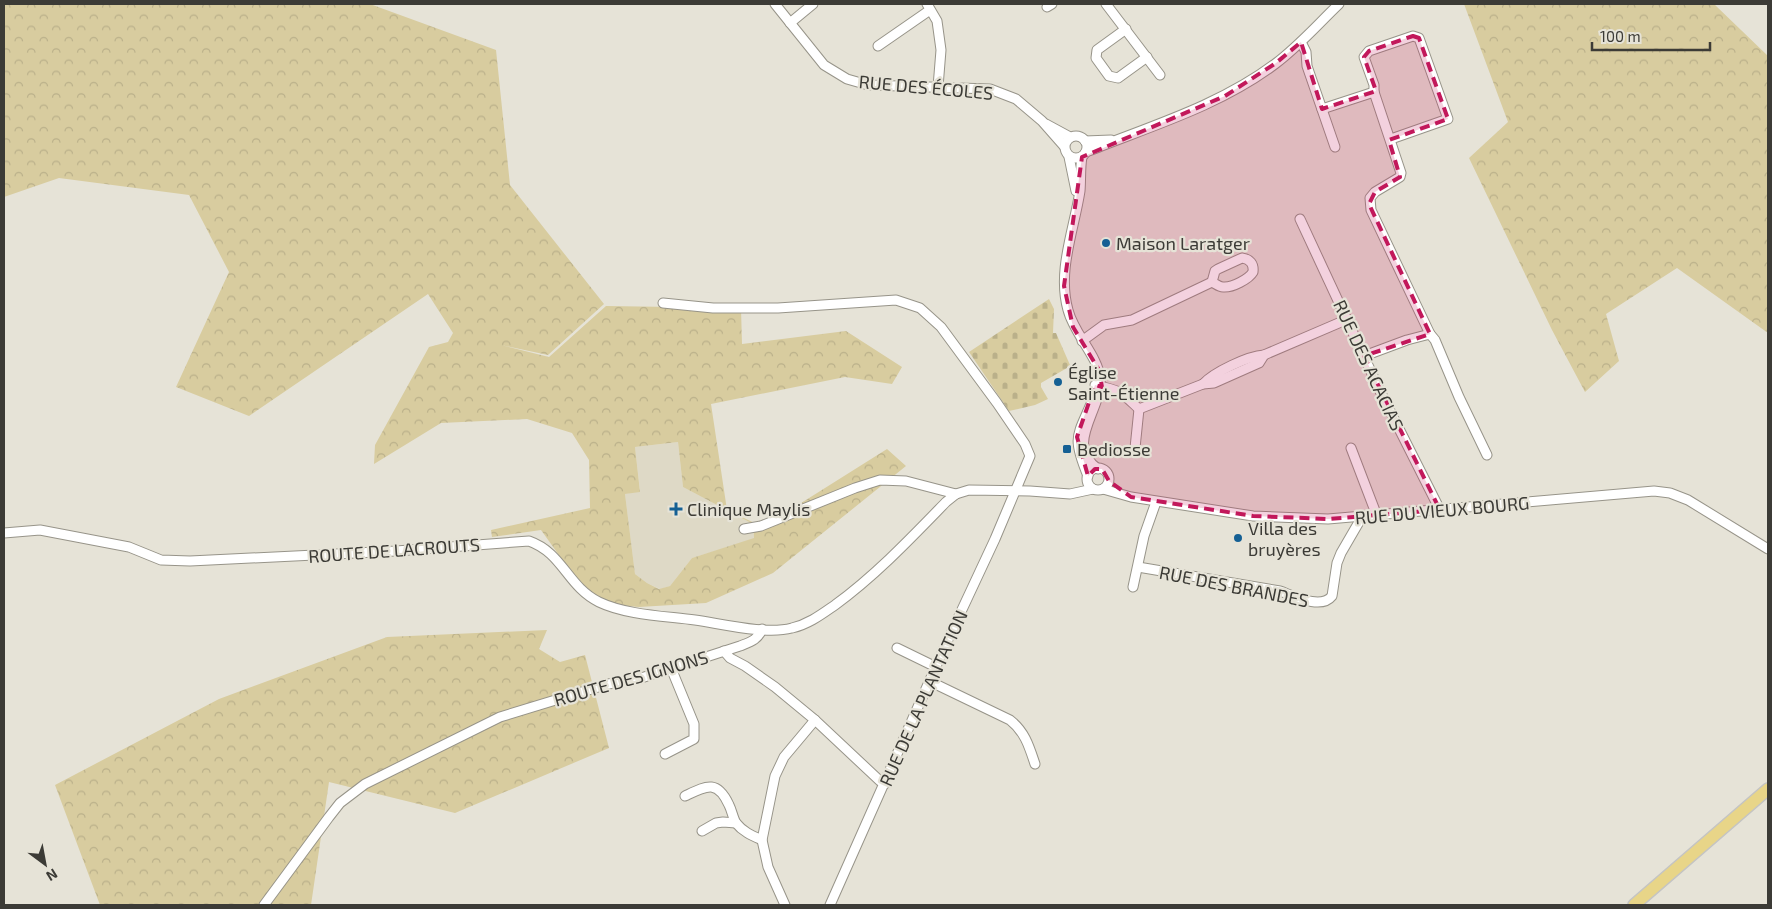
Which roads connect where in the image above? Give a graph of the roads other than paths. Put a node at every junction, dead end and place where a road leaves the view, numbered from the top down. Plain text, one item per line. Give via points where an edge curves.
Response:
1 (776, 4) edge
2 (814, 4) edge
3 (1106, 4) edge
4 (1339, 4) edge
5 (929, 7) edge
6 (790, 22) junction
7 (1126, 30) junction
8 (1301, 42) junction
9 (878, 46) dead end
10 (1147, 57) junction
11 (1160, 75) dead end
12 (938, 87) junction
13 (1374, 92) junction
14 (1322, 109) junction
15 (1042, 121) junction
16 (1070, 137) junction
17 (1391, 139) junction
18 (1116, 140) junction
19 (1085, 141) junction
20 (1064, 146) junction
21 (1335, 147) dead end
22 (1084, 155) junction
23 (1069, 157) junction
24 (1078, 204) junction
25 (1300, 219) dead end
26 (1212, 282) dead end
27 (663, 303) dead end
28 (1348, 319) junction
29 (1430, 334) junction
30 (1084, 344) junction
31 (1364, 356) junction
32 (1098, 386) junction
33 (1139, 409) junction
34 (1135, 448) dead end
35 (1351, 448) dead end
36 (1487, 455) dead end
37 (1098, 469) junction
38 (1088, 478) junction
39 (1108, 481) junction
40 (1098, 489) junction
41 (1014, 491) junction
42 (1078, 492) junction
43 (956, 494) junction
44 (1131, 497) junction
45 (1156, 502) junction
46 (1440, 510) junction
47 (1377, 516) junction
48 (1360, 517) junction
49 (744, 529) dead end
50 (4, 533) edge
51 (1768, 549) edge
52 (1138, 567) junction
53 (1133, 587) dead end
54 (762, 629) junction
55 (897, 648) dead end
56 (724, 651) junction
57 (936, 667) junction
58 (671, 668) junction
59 (929, 681) junction
60 (816, 720) junction
61 (665, 754) dead end
62 (1035, 764) dead end
63 (885, 784) junction
64 (1768, 788) edge
65 (685, 796) dead end
66 (736, 823) junction
67 (702, 831) dead end
68 (762, 840) junction
69 (264, 905) edge
70 (785, 905) edge
71 (830, 905) edge
72 (1634, 905) edge

1 - 6 street, RUE DES ÉCOLES
2 - 6 street
3 - 7 street
4 - 8 street
5 - 9 street
5 - 12 street via 937,21 942,50
6 - 12 street, RUE DES ÉCOLES via 824,65 847,80 868,85
7 - 10 street
7 - 10 street via 1097,50 1096,58 1109,76 1118,78
8 - 14 street
8 - 18 street via 1257,77 1224,96
10 - 11 street
12 - 15 street, RUE DES ÉCOLES via 990,89 1016,99
13 - 14 street
13 - 17 street
13 - 17 street via 1364,57 1369,50 1413,36 1419,38 1448,119
14 - 21 street
15 - 16 street, RUE DES ÉCOLES
15 - 20 street, RUE DES ÉCOLES
16 - 19 street via 1080,136
16 - 20 street
17 - 29 street via 1400,177 1375,192 1369,204
18 - 19 street
18 - 22 street
19 - 22 street
20 - 23 street
22 - 23 street
22 - 24 street
23 - 24 street
24 - 30 street via 1068,245 1064,286 1070,318
25 - 28 street, RUE DES ACACIAS
26 - 30 street via 1132,320 1104,325
27 - 41 street, RUE DE LA PLANTATION via 713,308 778,308 896,300 920,308 941,327 998,402 1025,444 1030,456
28 - 31 street, RUE DES ACACIAS
28 - 33 street via 1264,355 1260,363 1214,383 1203,384
29 - 31 street
29 - 36 street
30 - 32 street via 1099,370
31 - 46 street, RUE DES ACACIAS
32 - 33 street via 1119,390
32 - 37 street via 1097,404 1084,439 1087,458
32 - 38 street via 1078,438 1078,449
33 - 34 street
35 - 47 street
37 - 38 street via 1092,471
37 - 39 street via 1106,472
38 - 40 street via 1089,486
38 - 42 street
39 - 40 street via 1107,486
39 - 44 street
40 - 42 street, RUE DU VIEUX BOURG
40 - 44 street, RUE DU VIEUX BOURG
41 - 42 street, RUE DU VIEUX BOURG
41 - 43 street via 969,490
41 - 57 street, RUE DE LA PLANTATION
43 - 49 street via 906,481 880,480 761,526
43 - 54 street via 872,575 821,615 792,628
44 - 45 street, RUE DU VIEUX BOURG
45 - 48 street, RUE DU VIEUX BOURG via 1253,516
45 - 52 street, RUE DES BRANDES
46 - 47 street, RUE DU VIEUX BOURG
46 - 51 street, RUE DU VIEUX BOURG via 1654,491 1688,500
47 - 48 street, RUE DU VIEUX BOURG
48 - 52 street, RUE DES BRANDES via 1337,563 1332,596 1322,603 1295,598 1280,591
50 - 54 street, ROUTE DE LACROUTS via 40,530 129,547 161,560 190,562 529,542 551,553 579,588 606,605
52 - 53 street, RUE DES BRANDES
54 - 56 street, ROUTE DES IGNONS via 753,641
55 - 57 street
56 - 58 street, ROUTE DES IGNONS
56 - 60 street
57 - 59 street, RUE DE LA PLANTATION
58 - 61 street via 694,724 694,740
58 - 69 street, ROUTE DES IGNONS via 500,717 365,784 340,803
59 - 62 street via 1019,727
59 - 63 street, RUE DE LA PLANTATION
60 - 63 street
60 - 68 street via 784,757 775,776
63 - 71 street, RUE DE LA PLANTATION
64 - 72 main road
65 - 66 street via 702,787 713,786 728,803
66 - 67 street via 716,823
66 - 68 street via 747,834
68 - 70 street via 768,867

